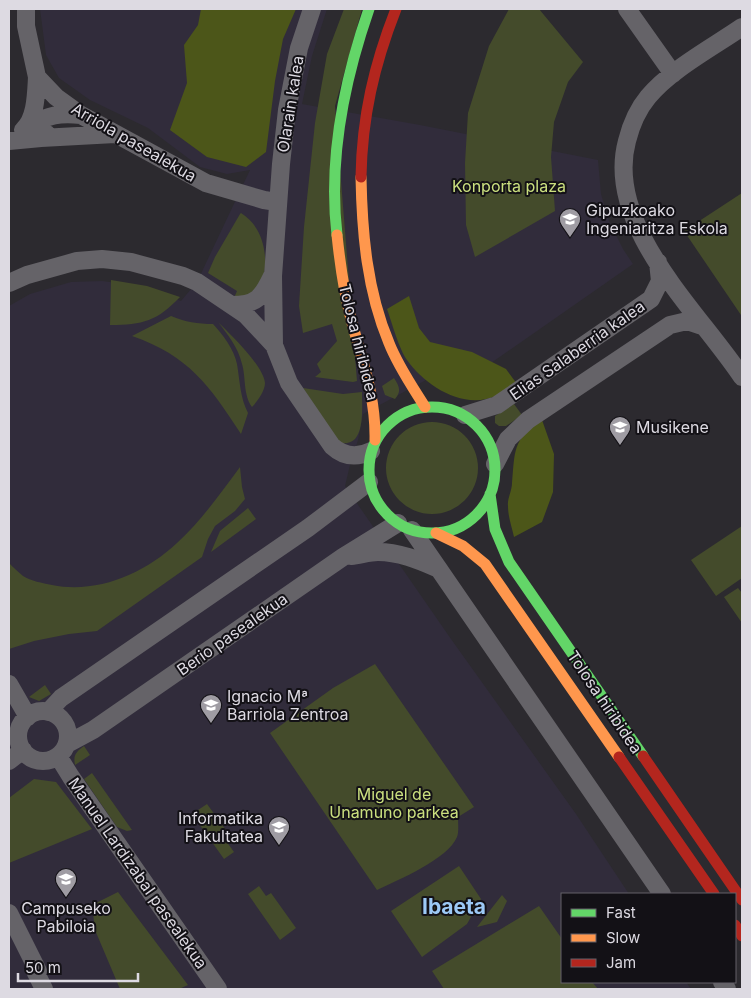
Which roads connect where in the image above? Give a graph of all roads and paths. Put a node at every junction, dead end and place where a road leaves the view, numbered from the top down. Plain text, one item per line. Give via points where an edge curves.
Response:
1 (26, 9) edge
2 (312, 9) edge
3 (370, 9) edge
4 (396, 9) edge
5 (627, 9) edge
6 (742, 27) edge
7 (673, 74) junction
8 (37, 77) junction
9 (58, 105) junction
10 (29, 125) junction
11 (116, 134) junction
12 (41, 138) junction
13 (9, 140) edge
14 (277, 202) junction
15 (657, 261) junction
16 (273, 276) junction
17 (9, 283) edge
18 (679, 295) junction
19 (651, 299) junction
20 (232, 305) junction
21 (702, 326) junction
22 (274, 345) junction
23 (732, 362) junction
24 (742, 378) edge
25 (425, 406) junction
26 (465, 415) junction
27 (373, 445) junction
28 (495, 464) junction
29 (369, 482) junction
30 (490, 494) junction
31 (405, 527) junction
32 (436, 533) junction
33 (343, 557) junction
34 (439, 569) junction
35 (9, 684) edge
36 (48, 712) junction
37 (28, 716) junction
38 (63, 750) junction
39 (16, 756) edge
40 (661, 893) edge
41 (713, 893) edge
42 (742, 900) edge
43 (9, 913) edge
44 (44, 989) edge
45 (218, 989) edge

1 - 8 street via 26,26
2 - 14 street, Olarain kalea via 299,48 287,110
3 - 27 main road, Tolosa hiribidea via 348,76 338,133 336,189 343,286 373,396 376,417
4 - 25 main road, Tolosa hiribidea via 372,82 363,134 363,228 370,280 385,335 403,373
5 - 7 street
6 - 7 street
7 - 15 street via 640,108 624,149 623,177 628,206
8 - 9 street, Arriola pasealekua
8 - 10 street
9 - 10 street
9 - 11 street, Arriola pasealekua
9 - 12 street via 56,127
10 - 12 street
10 - 13 street
11 - 12 street
11 - 14 street, Arriola pasealekua via 206,183
12 - 13 street
14 - 16 street, Olarain kalea
15 - 18 street
15 - 19 street, Elias Salaberria kalea via 660,281
16 - 20 street via 264,294 254,302
16 - 22 street, Olarain kalea
17 - 20 street via 69,263 102,259 140,264 183,276
18 - 19 street
18 - 21 street
18 - 23 street via 701,306
19 - 26 street, Elias Salaberria kalea via 497,405
20 - 22 street
21 - 23 street
21 - 28 street, Elias Salaberria kalea via 686,321 670,325 528,420 508,439
22 - 27 street via 294,392 332,446 350,456 364,454
23 - 24 street
25 - 26 main road via 439,406
25 - 27 main road via 408,410 393,419
26 - 28 main road via 489,441
27 - 29 main road via 368,466
28 - 30 main road
29 - 31 main road via 385,512
29 - 36 street via 308,528 61,698
30 - 32 main road via 484,506 463,525
30 - 42 main road, Tolosa hiribidea via 494,529 509,562
31 - 32 main road
31 - 33 street, Berio pasealekua
31 - 34 street
32 - 41 main road, Tolosa hiribidea via 463,546 485,564
33 - 34 street via 378,552 398,554
33 - 38 street, Berio pasealekua
34 - 40 street
35 - 37 street
36 - 37 street
36 - 38 street via 60,718 68,730
37 - 39 street via 20,729
38 - 39 street via 48,761
38 - 45 street, Manuel Lardizabal pasealekua via 71,777
43 - 44 street

